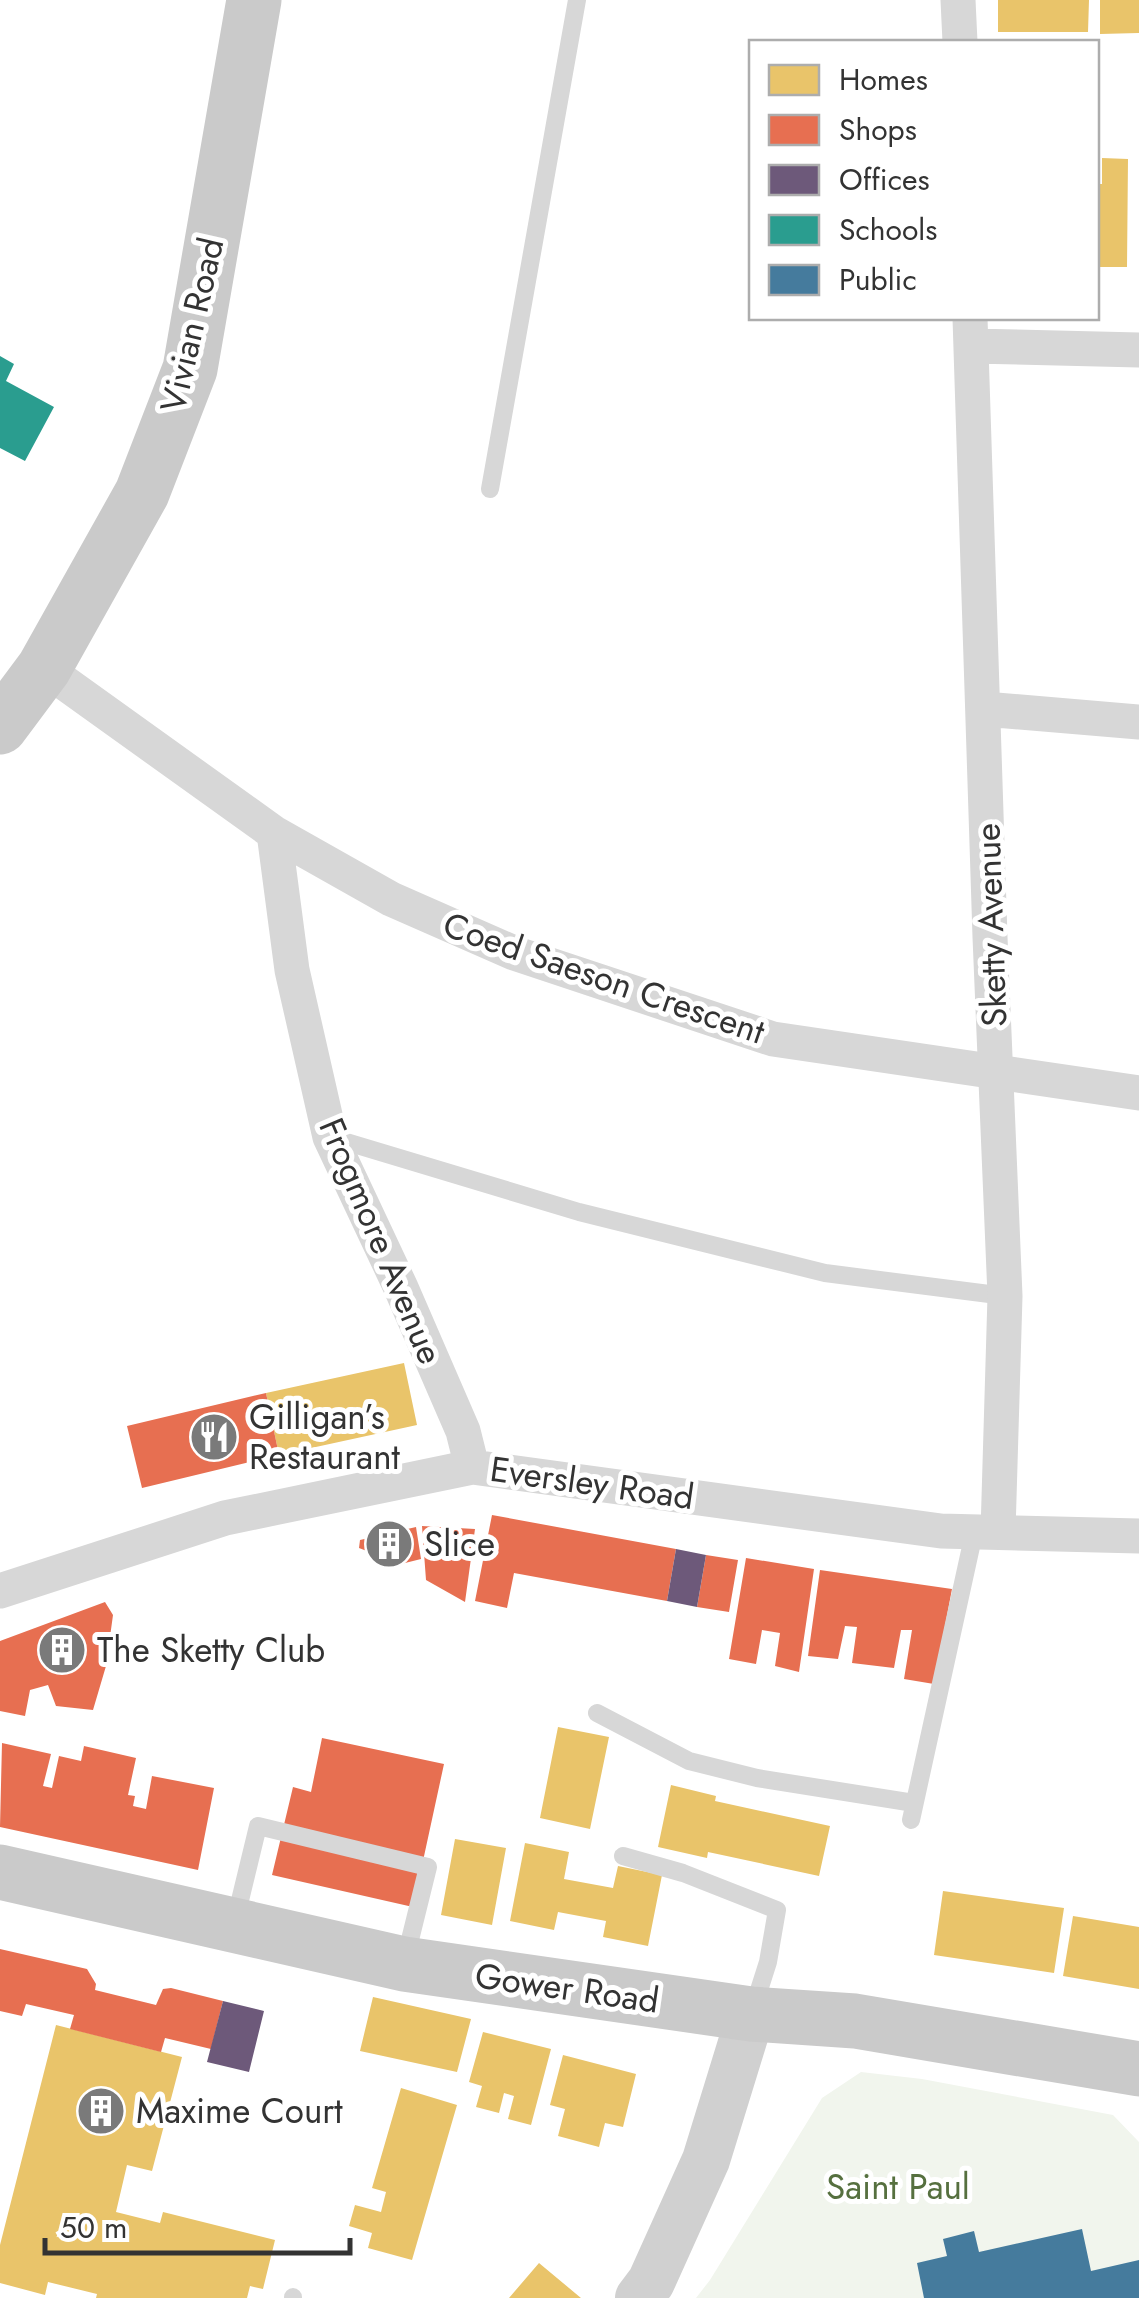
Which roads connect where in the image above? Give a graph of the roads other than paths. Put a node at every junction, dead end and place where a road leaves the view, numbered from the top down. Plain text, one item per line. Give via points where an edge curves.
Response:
1 (254, 0) edge
2 (577, 0) edge
3 (958, 0) edge
4 (960, 40) edge
5 (970, 332) edge
6 (1139, 350) edge
7 (490, 488) dead end
8 (44, 668) junction
9 (984, 709) junction
10 (1139, 722) edge
11 (0, 727) edge
12 (274, 832) junction
13 (996, 1070) junction
14 (1139, 1093) edge
15 (330, 1137) junction
16 (1005, 1296) junction
17 (472, 1467) junction
18 (986, 1533) junction
19 (1139, 1536) edge
20 (0, 1591) edge
21 (596, 1713) dead end
22 (622, 1856) dead end
23 (0, 1872) edge
24 (234, 1926) junction
25 (404, 1964) junction
26 (752, 2014) junction
27 (1139, 2069) edge
28 (639, 2298) edge

1 - 8 main road, Vivian Road via 190,369 142,493
2 - 7 lane
3 - 4 street
5 - 6 street
5 - 9 street, Sketty Avenue
8 - 11 main road, Vivian Road
8 - 12 street, Coed Saeson Crescent
9 - 10 street
9 - 13 street, Sketty Avenue
12 - 13 street, Coed Saeson Crescent via 391,899 514,954 774,1039
12 - 15 street, Frogmore Avenue via 292,970
13 - 14 street, Coed Saeson Crescent
13 - 16 street, Sketty Avenue
15 - 16 lane via 579,1212 825,1273
15 - 17 street, Frogmore Avenue via 440,1378
16 - 18 street, Sketty Avenue
17 - 18 street, Eversley Road
17 - 20 street, Eversley Road via 225,1518
18 - 19 street, Eversley Road
18 - 21 lane via 912,1811 688,1761
22 - 26 lane via 777,1910
23 - 24 main road, Gower Road
24 - 25 main road, Gower Road
24 - 25 lane via 258,1826 428,1867
25 - 26 main road, Gower Road
26 - 27 main road, Gower Road via 855,2021
26 - 28 street via 706,2160

